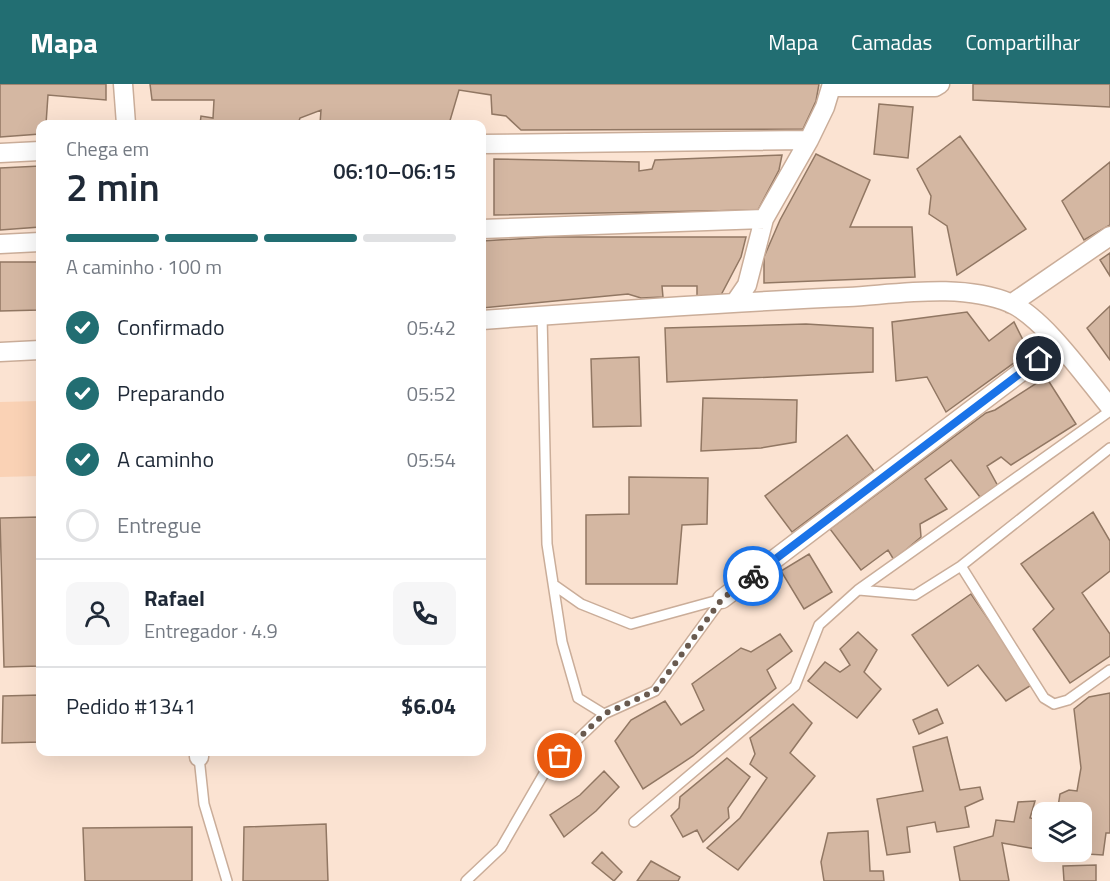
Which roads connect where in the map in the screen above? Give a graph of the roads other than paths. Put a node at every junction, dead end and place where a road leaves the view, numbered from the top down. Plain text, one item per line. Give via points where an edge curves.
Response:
1 (123, 84) edge
2 (940, 84) edge
3 (832, 85) edge
4 (126, 120) edge
5 (809, 140) junction
6 (486, 144) edge
7 (36, 151) edge
8 (0, 153) edge
9 (764, 219) junction
10 (486, 229) edge
11 (1110, 236) edge
12 (36, 242) edge
13 (0, 244) edge
14 (736, 301) junction
15 (1011, 304) junction
16 (542, 315) junction
17 (486, 320) edge
18 (1058, 344) junction
19 (36, 350) edge
20 (0, 352) edge
21 (1110, 409) edge
22 (1110, 448) edge
23 (961, 566) junction
24 (554, 585) junction
25 (858, 590) junction
26 (722, 599) junction
27 (1110, 670) edge
28 (604, 714) junction
29 (199, 756) edge
30 (634, 822) dead end
31 (227, 881) edge
32 (466, 881) edge

1 - 4 street
2 - 3 street
3 - 5 street
5 - 6 street
5 - 9 street
7 - 8 street
9 - 10 street
9 - 14 street via 747,285
11 - 15 street
12 - 13 street
14 - 15 street via 945,292 987,295
14 - 16 street
15 - 18 street via 1027,313
16 - 17 street
16 - 24 lane via 547,544
18 - 21 street
18 - 26 street
19 - 20 street
21 - 25 lane
22 - 23 lane
23 - 25 lane via 915,595
23 - 27 lane via 1044,698 1054,704 1068,700
24 - 26 lane via 581,604 631,624
24 - 28 lane via 562,642 578,698
25 - 30 lane via 819,625 795,686
26 - 28 lane via 655,691
28 - 32 lane via 546,770 501,848
29 - 31 lane via 204,804

